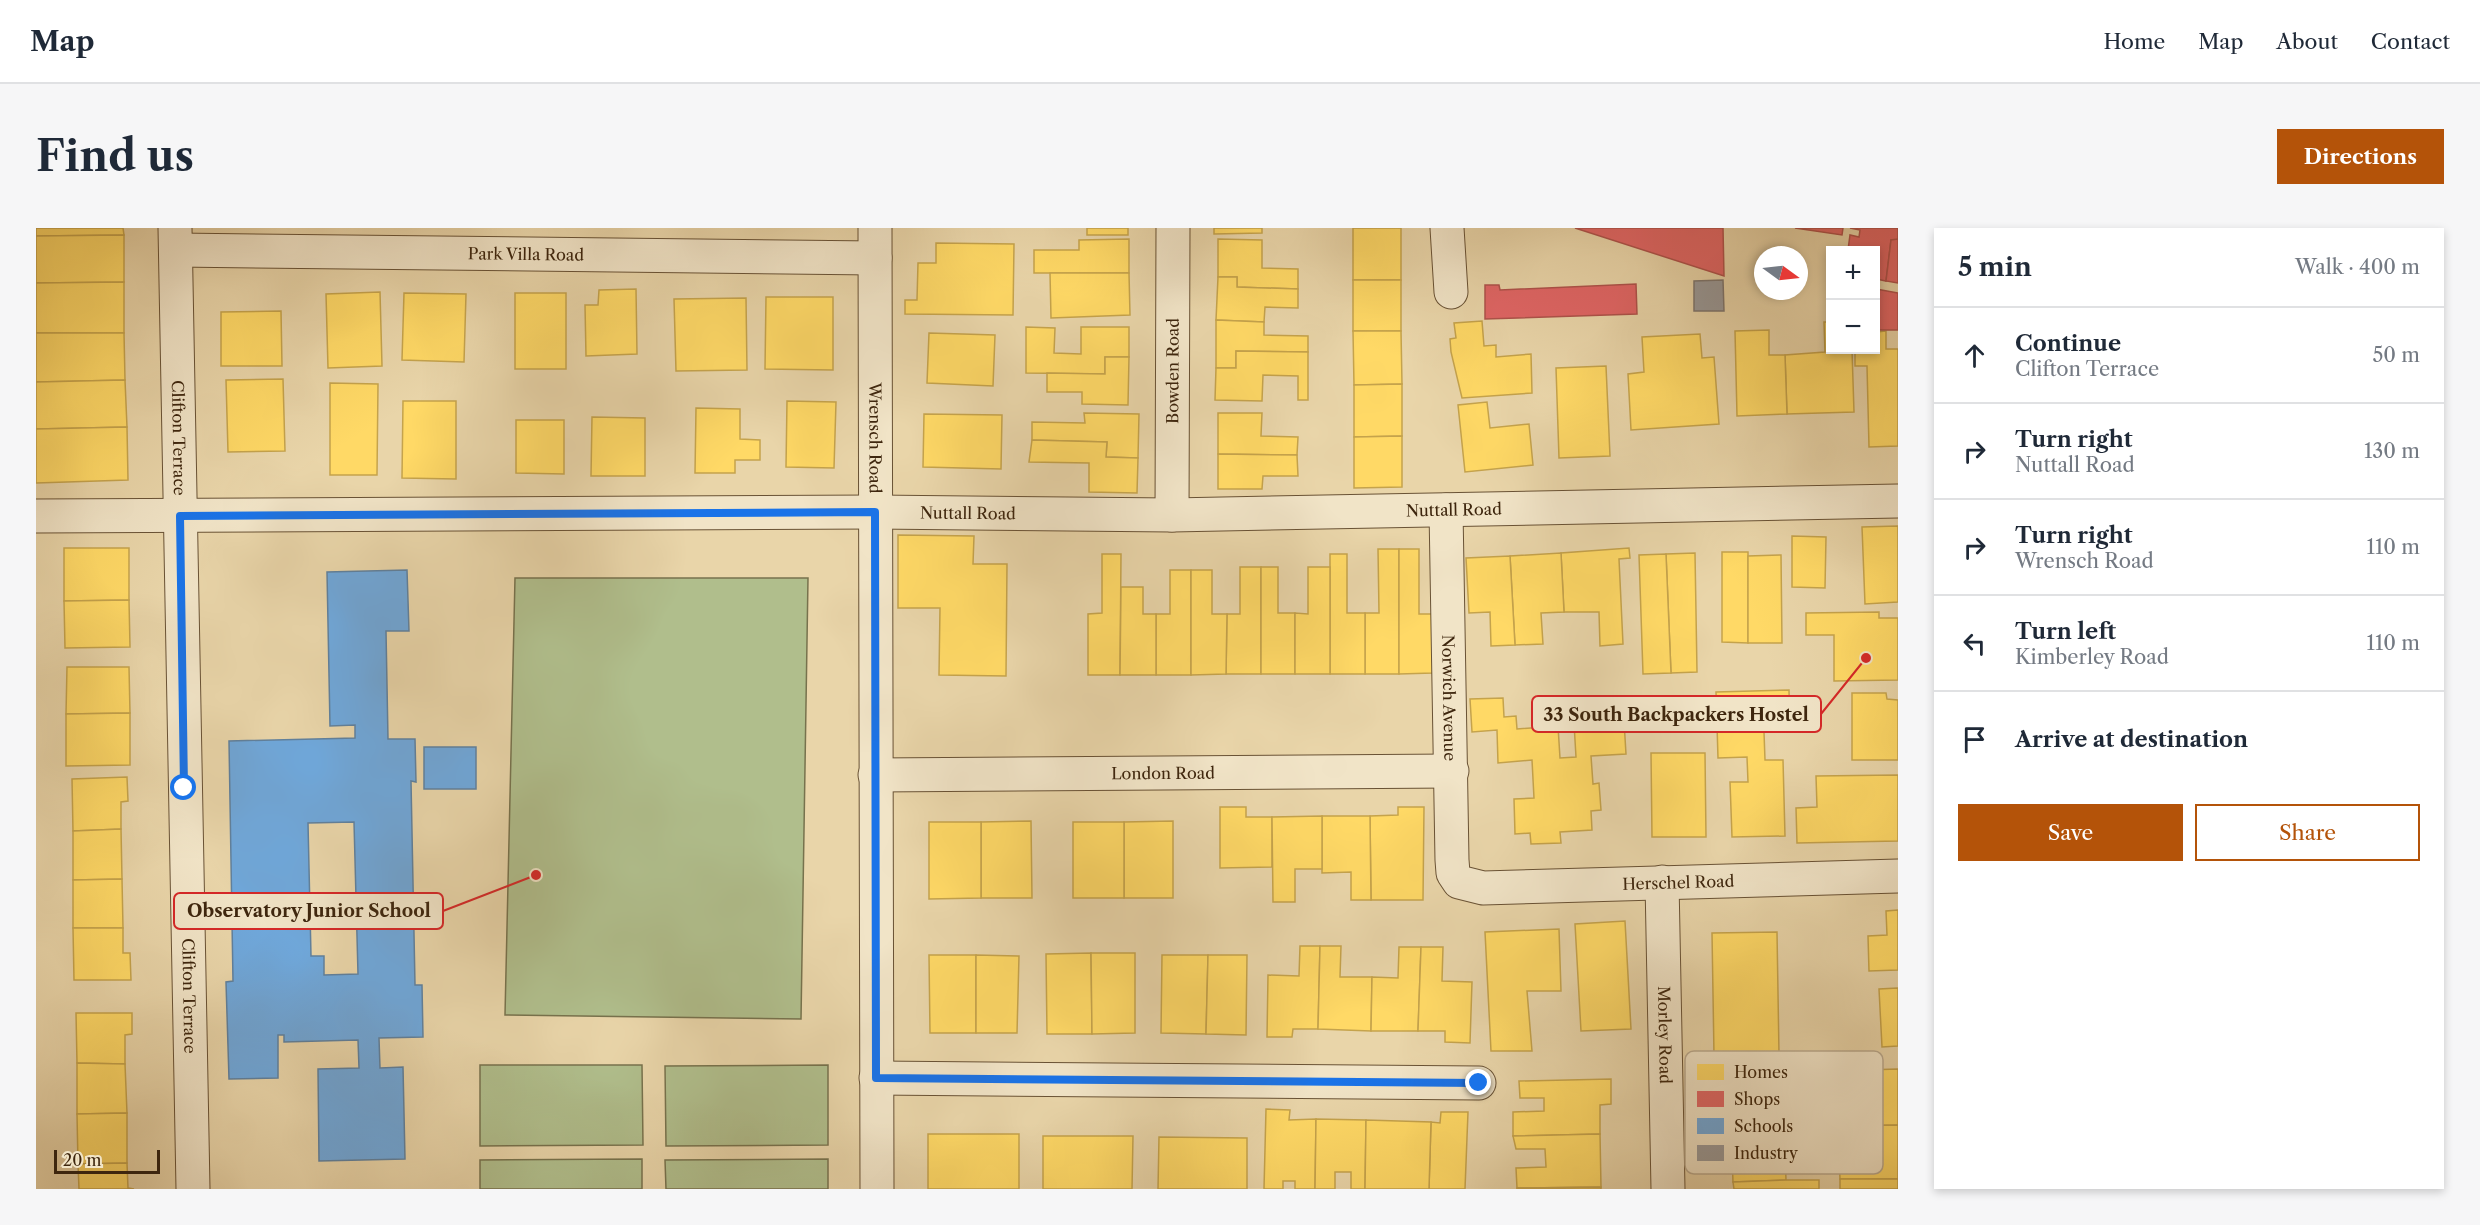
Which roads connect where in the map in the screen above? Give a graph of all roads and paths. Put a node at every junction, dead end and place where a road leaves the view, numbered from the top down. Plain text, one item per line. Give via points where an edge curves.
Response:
1 (1173, 228) edge
2 (1447, 228) edge
3 (176, 239) edge
4 (875, 243) edge
5 (1451, 292) dead end
6 (1898, 501) edge
7 (1446, 510) junction
8 (875, 512) junction
9 (1172, 515) junction
10 (36, 516) edge
11 (180, 516) junction
12 (1452, 771) junction
13 (875, 775) junction
14 (1898, 876) edge
15 (1459, 882) joint
16 (1662, 882) junction
17 (876, 1078) junction
18 (1479, 1083) dead end
19 (193, 1189) edge
20 (877, 1189) edge
21 (1668, 1189) edge

1 - 9 street, Bowden Road
2 - 5 street
3 - 4 street, Park Villa Road
3 - 11 street, Clifton Terrace
4 - 8 street, Wrensch Road
6 - 7 street, Nuttall Road
7 - 9 street, Nuttall Road
7 - 12 street, Norwich Avenue
8 - 9 street, Nuttall Road
8 - 11 street, Nuttall Road
8 - 13 street, Wrensch Road
10 - 11 street, Nuttall Road
11 - 19 street, Clifton Terrace
12 - 13 street, London Road
12 - 15 street, Norwich Avenue via 1452,860
13 - 17 street, Wrensch Road
14 - 16 street, Herschel Road
15 - 16 street, Herschel Road via 1483,888
16 - 21 street, Morley Road
17 - 18 street
17 - 20 street, Wrensch Road

